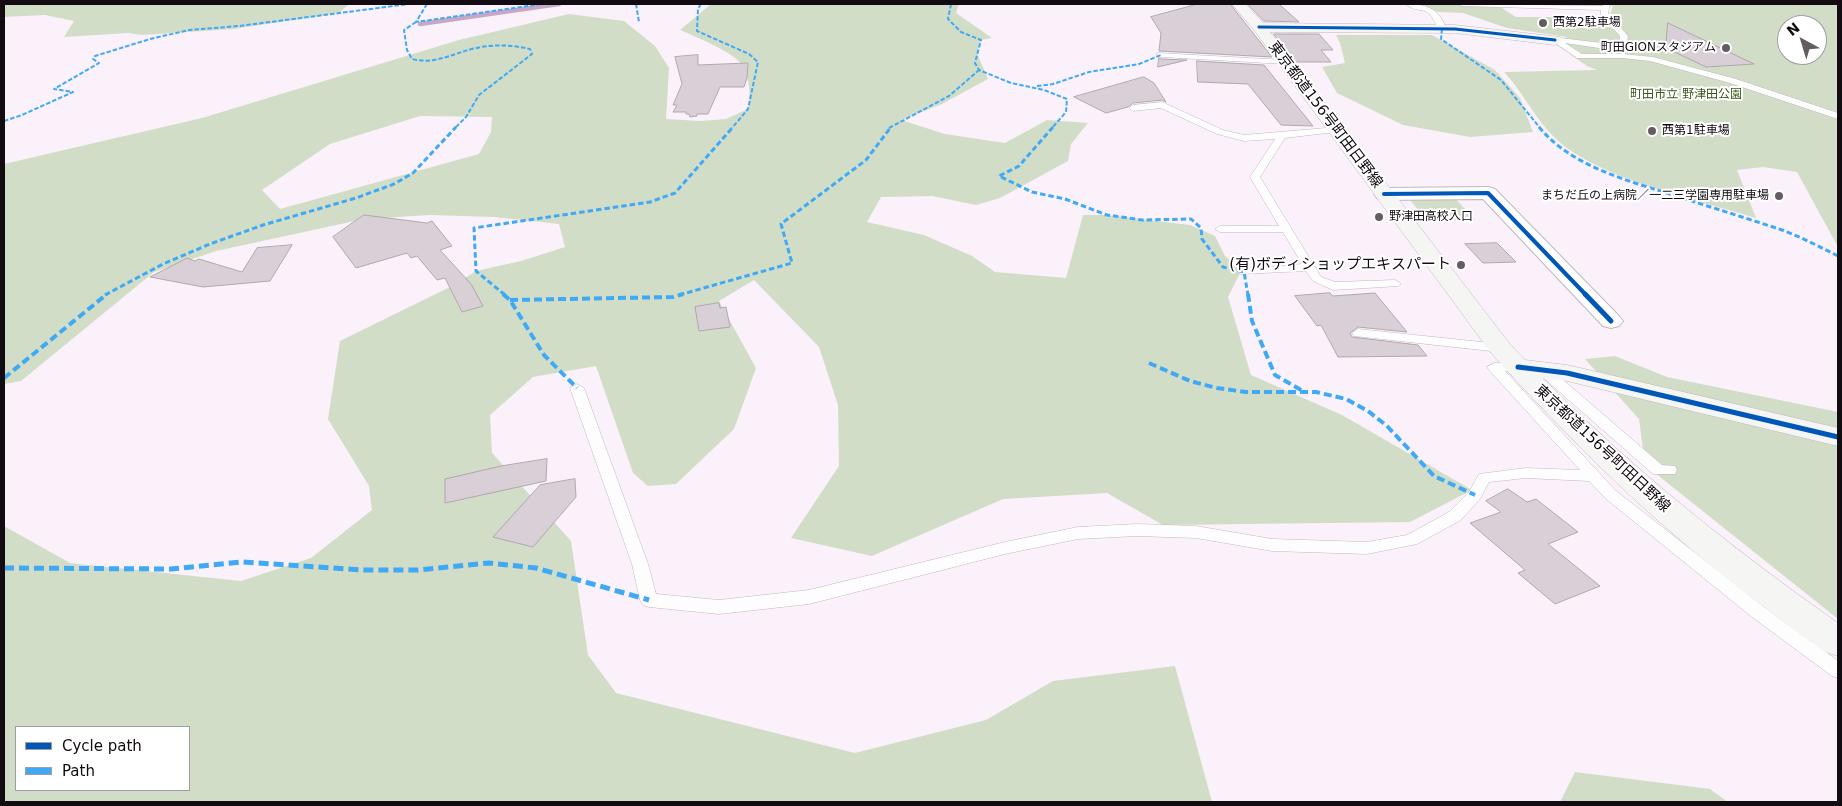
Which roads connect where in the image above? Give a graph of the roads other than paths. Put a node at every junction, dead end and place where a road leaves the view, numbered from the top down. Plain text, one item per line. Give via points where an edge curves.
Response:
1 (1239, 4) edge
2 (1409, 4) edge
3 (1426, 4) edge
4 (1462, 4) edge
5 (1606, 6) edge
6 (1259, 27) junction
7 (1442, 29) junction
8 (1555, 40) junction
9 (1161, 55) dead end
10 (1285, 62) junction
11 (1133, 108) dead end
12 (1838, 116) edge
13 (1335, 129) junction
14 (1282, 136) junction
15 (1384, 194) junction
16 (1220, 229) dead end
17 (1288, 229) junction
18 (1309, 266) junction
19 (1244, 272) dead end
20 (1395, 284) dead end
21 (1604, 308) dead end
22 (1358, 333) dead end
23 (1520, 361) junction
24 (576, 388) dead end
25 (1838, 437) edge
26 (1670, 470) dead end
27 (1593, 476) junction
28 (1838, 642) edge
29 (1838, 671) edge

1 - 6 main road, 東京都道156号町田日野線
2 - 3 lane
2 - 7 lane via 1434,12
4 - 5 lane
5 - 8 lane via 1604,13 1608,20 1624,36 1623,48
6 - 7 main road
6 - 10 main road, 東京都道156号町田日野線
7 - 8 main road
8 - 12 lane via 1580,56 1650,59 1742,83
9 - 10 lane
10 - 13 main road, 東京都道156号町田日野線
11 - 14 lane via 1162,105 1220,132 1244,138
13 - 14 lane
13 - 15 main road, 東京都道156号町田日野線
14 - 17 lane via 1256,177
15 - 21 street via 1488,193 1520,219
15 - 23 main road, 東京都道156号町田日野線
16 - 17 lane
17 - 18 lane
18 - 19 lane
18 - 20 lane via 1317,279 1333,286
22 - 23 lane
23 - 25 main road
23 - 26 lane via 1658,470
23 - 27 lane via 1494,367
23 - 28 main road, 東京都道156号町田日野線 via 1570,422 1642,489 1744,573
24 - 27 lane via 640,564 649,600 720,608 809,597 1078,533 1196,532 1272,545 1367,548 1411,540 1455,516 1476,495 1484,478 1526,473
27 - 29 lane via 1610,494 1758,612

